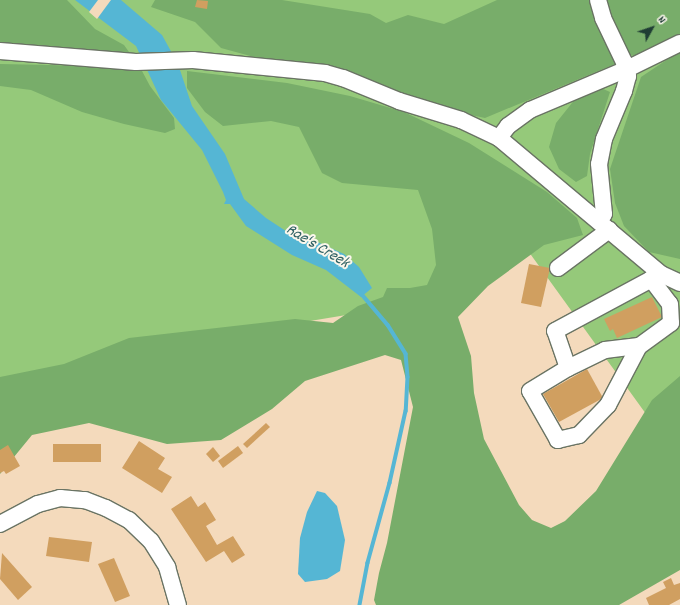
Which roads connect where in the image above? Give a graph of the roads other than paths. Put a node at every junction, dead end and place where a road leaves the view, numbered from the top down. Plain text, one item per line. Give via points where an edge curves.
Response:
1 (598, 0) edge
2 (680, 43) edge
3 (0, 50) edge
4 (627, 70) junction
5 (499, 138) junction
6 (604, 226) junction
7 (558, 268) dead end
8 (656, 276) junction
9 (680, 283) edge
10 (639, 346) junction
11 (568, 368) junction
12 (0, 524) edge
13 (178, 605) edge

1 - 4 street via 609,34
2 - 4 street
3 - 5 street via 136,62 192,60 325,73 461,120
4 - 5 street via 530,110 508,126
4 - 6 street via 628,81 604,139 599,164
5 - 6 street
6 - 7 street
6 - 8 street
8 - 9 street
8 - 10 street via 670,304 671,323
8 - 11 street via 555,331
10 - 11 street via 605,350
10 - 11 street via 608,405 579,435 558,440 530,391
12 - 13 street via 38,504 60,498 85,500 106,508 129,520 151,541 167,567

